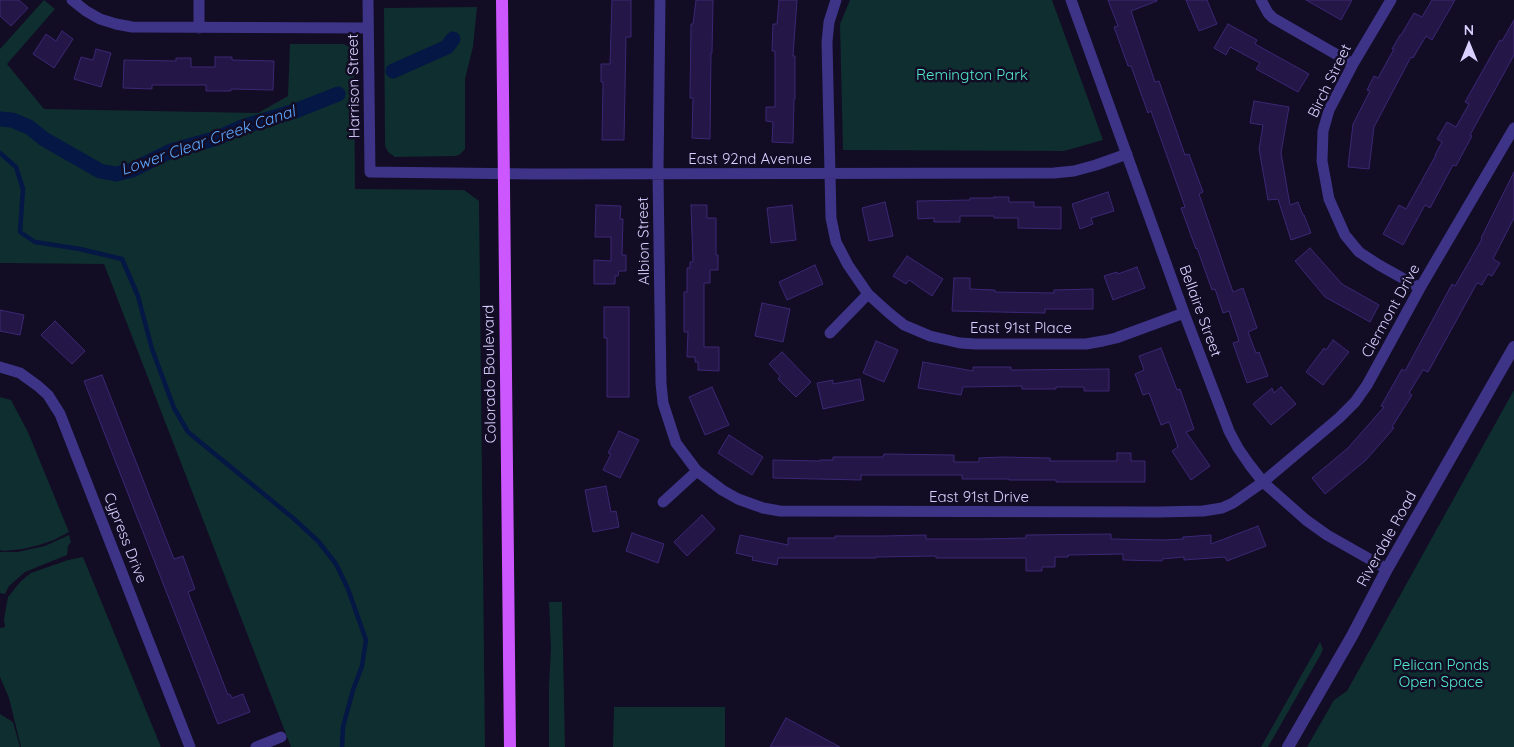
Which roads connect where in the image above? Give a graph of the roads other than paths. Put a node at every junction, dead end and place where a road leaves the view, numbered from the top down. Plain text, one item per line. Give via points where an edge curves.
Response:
1 (72, 0) edge
2 (199, 0) edge
3 (368, 0) edge
4 (502, 0) edge
5 (660, 0) edge
6 (836, 0) edge
7 (1071, 0) edge
8 (1261, 0) edge
9 (1390, 0) edge
10 (200, 28) junction
11 (368, 28) junction
12 (1353, 64) junction
13 (1514, 128) edge
14 (1127, 154) junction
15 (370, 172) joint
16 (504, 173) junction
17 (658, 174) junction
18 (830, 174) junction
19 (1420, 288) junction
20 (868, 294) junction
21 (1184, 313) junction
22 (830, 333) dead end
23 (1514, 347) edge
24 (0, 367) edge
25 (698, 471) junction
26 (1263, 482) junction
27 (663, 502) dead end
28 (1388, 568) junction
29 (281, 737) dead end
30 (190, 747) edge
31 (256, 747) edge
32 (510, 747) edge
33 (1288, 747) edge

1 - 10 street via 100,19 116,24
2 - 10 street
3 - 11 street, Harrison Street
4 - 16 main road, Colorado Boulevard
5 - 17 street, Albion Street
6 - 18 street, East 91st Place via 827,42
7 - 14 street, Bellaire Street
8 - 12 street via 1273,18
9 - 12 street, Birch Street
10 - 11 street
11 - 15 street, Harrison Street
12 - 19 street, Birch Street via 1329,110 1323,131 1322,161 1329,199 1345,235 1360,252
13 - 19 street, Clermont Drive
14 - 18 street, East 92nd Avenue via 1074,171 1054,173
14 - 21 street, Bellaire Street
15 - 16 street, East 92nd Avenue
16 - 17 street, East 92nd Avenue
16 - 32 main road, Colorado Boulevard
17 - 18 street, East 92nd Avenue
17 - 25 street, Albion Street via 663,403 676,443
18 - 20 street, East 91st Place via 831,218 836,242
19 - 26 street, Clermont Drive via 1355,402
20 - 21 street, East 91st Place via 916,331 975,344 1104,342
20 - 22 street
21 - 26 street, Bellaire Street via 1229,431
23 - 28 street, Riverdale Road
24 - 30 street, Cypress Drive via 20,373 38,386 60,414
25 - 26 street, East 91st Drive via 722,490 750,504 798,512 1203,511 1233,503
25 - 27 street
26 - 28 street, Bellaire Street via 1327,535
28 - 33 street, Riverdale Road
29 - 31 street

